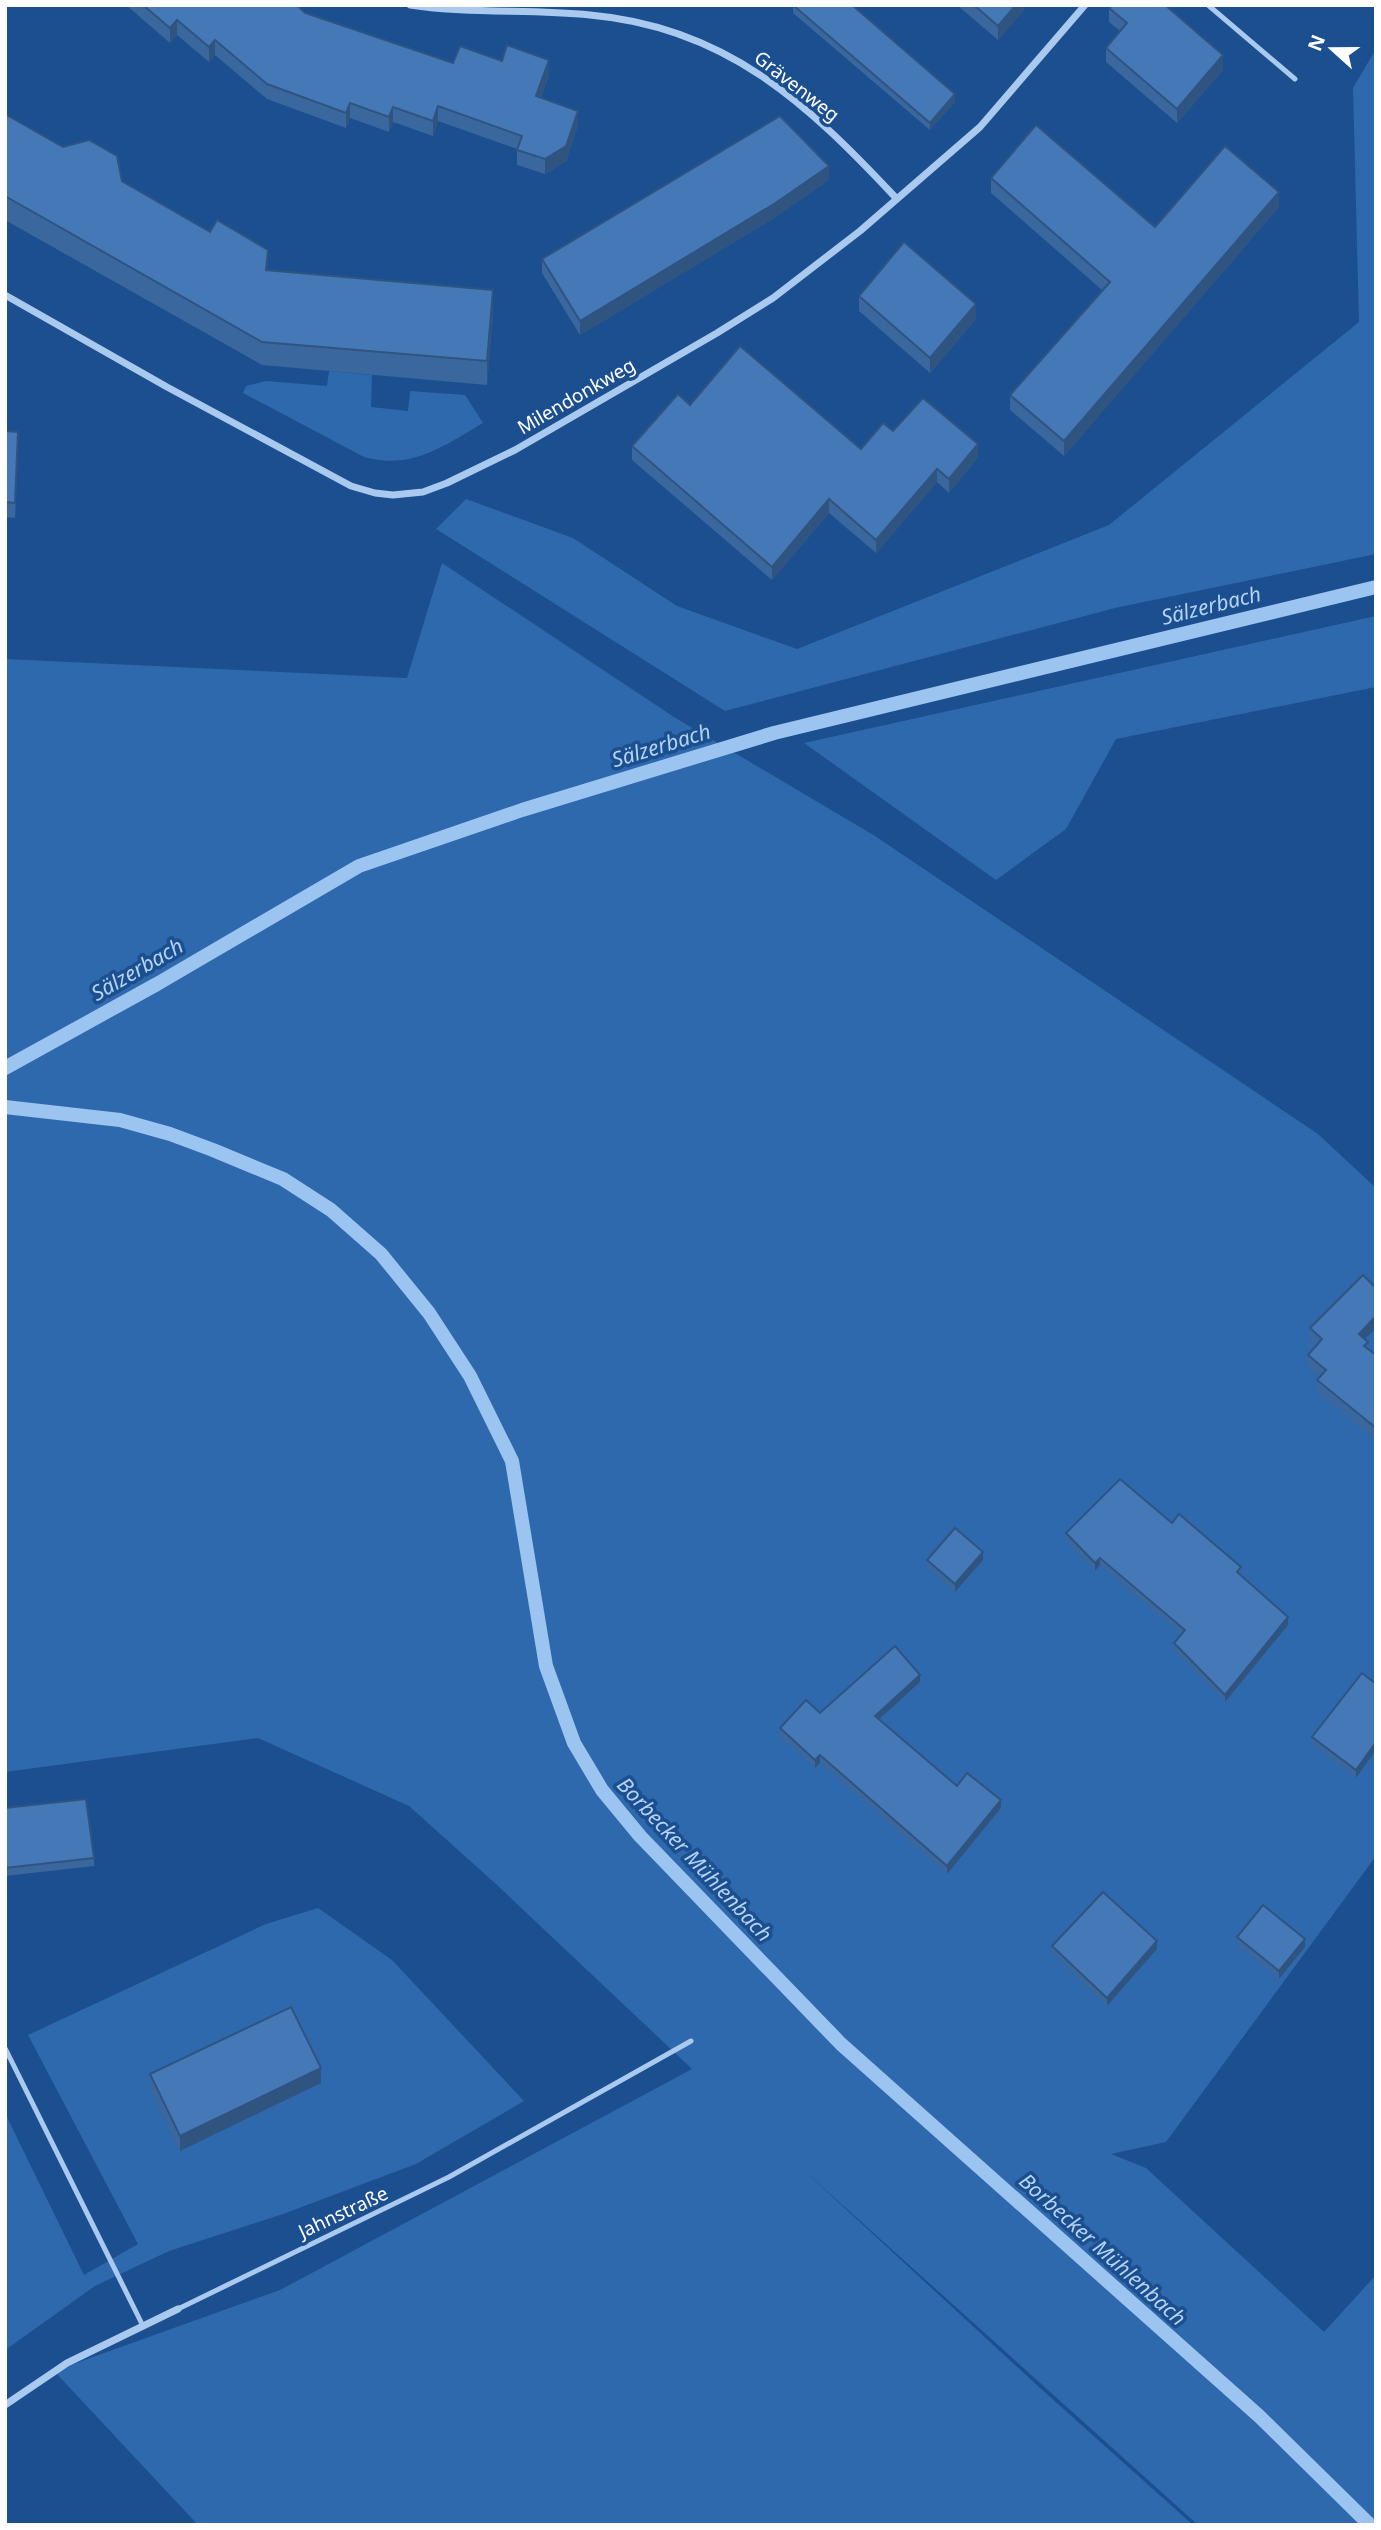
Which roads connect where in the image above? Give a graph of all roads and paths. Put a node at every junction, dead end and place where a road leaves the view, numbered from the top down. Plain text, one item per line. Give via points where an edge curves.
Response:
1 (410, 5) edge
2 (1085, 5) edge
3 (1209, 5) edge
4 (1294, 79) dead end
5 (896, 198) junction
6 (5, 295) edge
7 (691, 2041) dead end
8 (5, 2048) edge
9 (178, 2309) joint
10 (142, 2324) junction
11 (5, 2405) edge

1 - 5 street, Grävenweg via 599,16 689,38 726,54 783,90
2 - 5 street, Milendonkweg via 980,127
3 - 4 lane
5 - 6 street, Milendonkweg via 821,263 717,333 515,450 447,483 409,494 375,493 351,486
7 - 9 lane, Jahnstraße via 449,2178
8 - 10 lane
9 - 10 street, Jahnstraße
10 - 11 street, Jahnstraße via 66,2363

